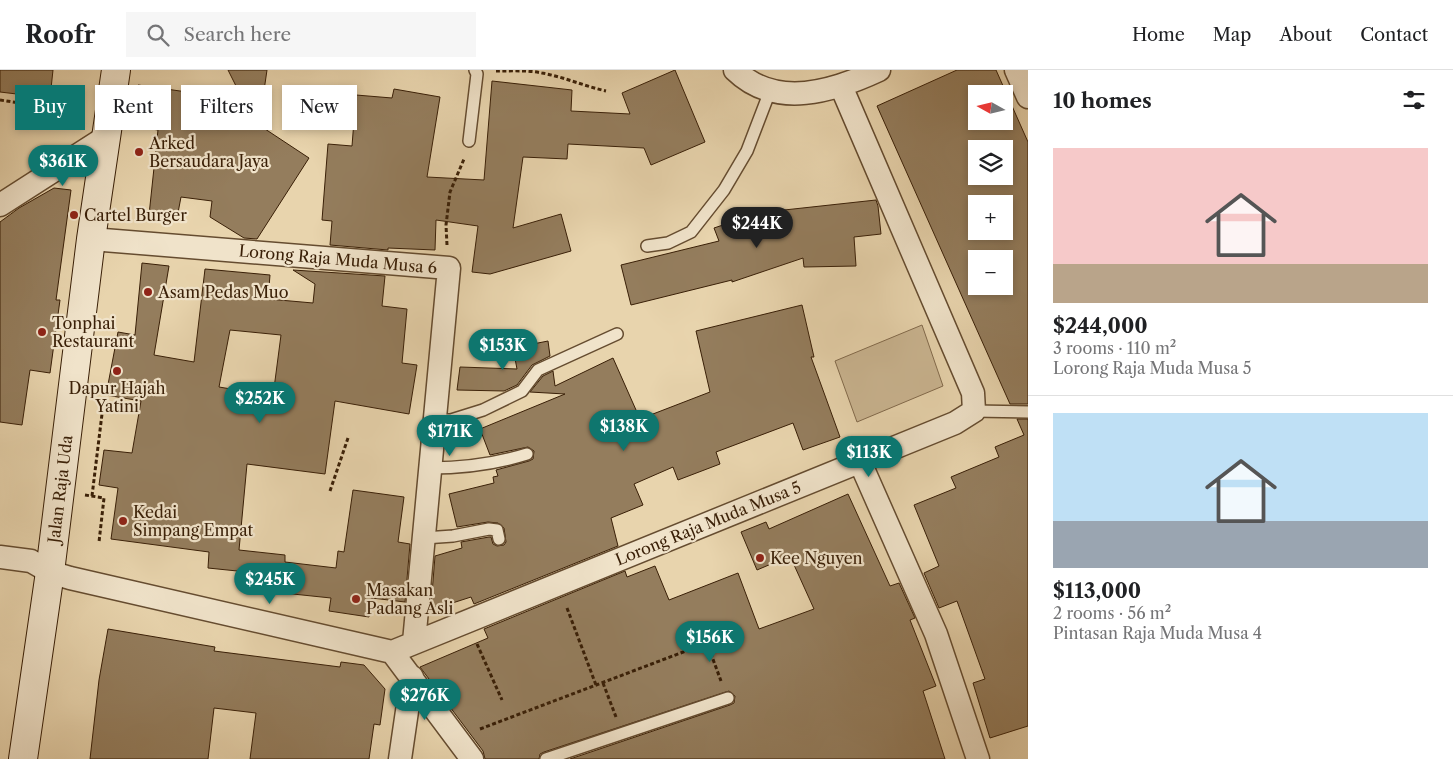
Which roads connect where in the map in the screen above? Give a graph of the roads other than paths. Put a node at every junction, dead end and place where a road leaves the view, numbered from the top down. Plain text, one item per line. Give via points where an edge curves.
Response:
1 (116, 70) edge
2 (475, 70) edge
3 (735, 70) edge
4 (1016, 70) edge
5 (876, 71) edge
6 (114, 85) edge
7 (841, 86) junction
8 (770, 91) junction
9 (1028, 97) edge
10 (104, 130) edge
11 (108, 130) edge
12 (469, 142) road end
13 (0, 205) edge
14 (91, 238) junction
15 (647, 246) dead end
16 (617, 334) dead end
17 (974, 411) junction
18 (1028, 412) edge
19 (435, 420) junction
20 (527, 454) dead end
21 (860, 462) junction
22 (430, 468) junction
23 (424, 538) junction
24 (499, 539) dead end
25 (0, 557) edge
26 (50, 572) junction
27 (414, 642) junction
28 (392, 652) junction
29 (412, 677) junction
30 (728, 698) road end
31 (23, 759) edge
32 (400, 759) edge
33 (472, 759) edge
34 (546, 759) edge
35 (978, 759) edge

1 - 6 street, Jalan Raja Uda
2 - 12 lane
3 - 8 street
4 - 9 street
5 - 7 street
7 - 8 street via 794,94
7 - 17 street via 973,393
8 - 15 lane via 747,151 724,190 691,232 668,243
10 - 13 street
11 - 14 street, Jalan Raja Uda
14 - 19 street, Lorong Raja Muda Musa 6 via 449,268
14 - 26 street, Jalan Raja Uda
16 - 19 lane via 538,370 522,391 483,410 451,420
17 - 18 lane
17 - 21 street, Lorong Raja Muda Musa 5 via 955,423
19 - 22 street, Lorong Raja Muda Musa 6
20 - 22 lane via 500,462
21 - 27 street, Lorong Raja Muda Musa 5
21 - 35 street via 936,634
22 - 23 street, Lorong Raja Muda Musa 6
23 - 24 lane via 489,529 497,530
23 - 27 street, Lorong Raja Muda Musa 6
25 - 26 street via 31,561
26 - 28 street
26 - 31 street, Jalan Raja Uda
27 - 28 street, Lorong Raja Muda Musa 5
28 - 29 street
29 - 32 street
29 - 33 street
30 - 34 lane

